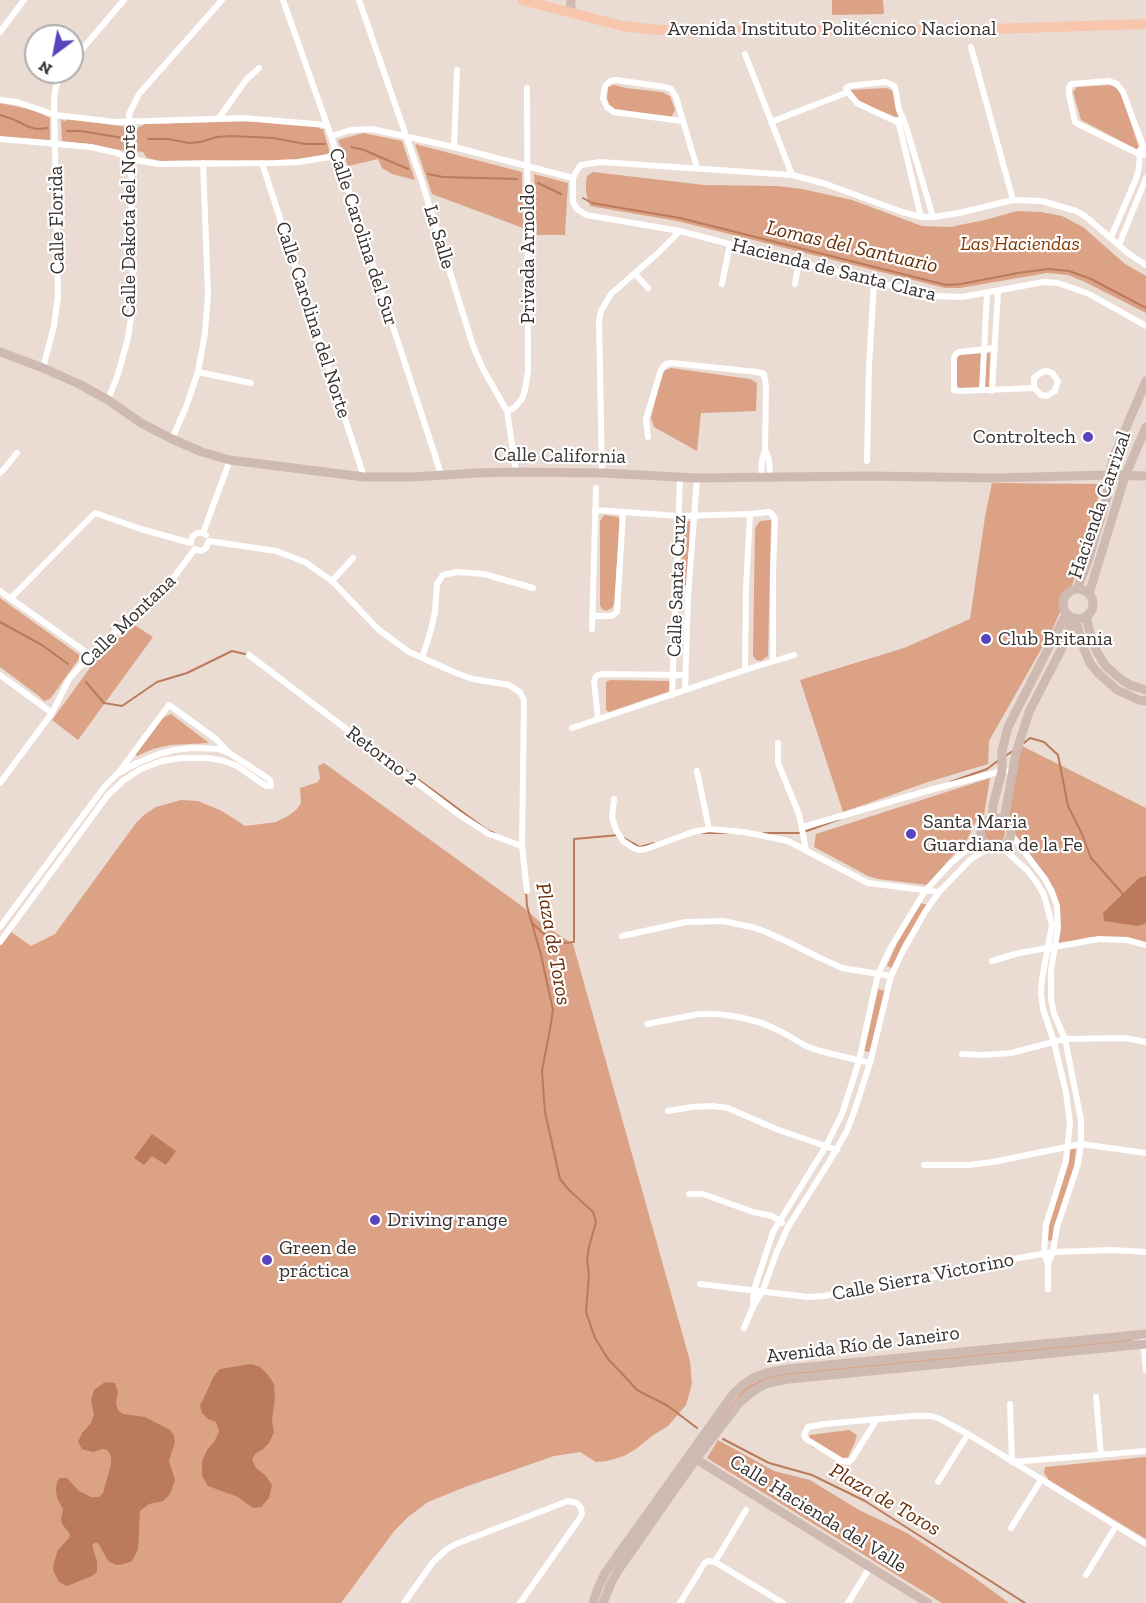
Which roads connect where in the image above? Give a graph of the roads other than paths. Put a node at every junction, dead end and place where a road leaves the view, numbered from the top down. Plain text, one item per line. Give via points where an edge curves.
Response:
1 (24, 0) edge
2 (124, 0) edge
3 (222, 0) edge
4 (283, 0) edge
5 (360, 0) edge
6 (522, 0) edge
7 (571, 0) edge
8 (571, 12) junction
9 (1146, 24) edge
10 (0, 32) edge
11 (84, 47) edge
12 (971, 47) dead end
13 (745, 54) dead end
14 (258, 68) dead end
15 (456, 70) dead end
16 (58, 84) edge
17 (527, 88) dead end
18 (848, 92) junction
19 (0, 100) edge
20 (899, 110) junction
21 (55, 115) junction
22 (219, 118) junction
23 (682, 121) junction
24 (129, 122) junction
25 (771, 122) junction
26 (897, 122) junction
27 (905, 123) junction
28 (326, 125) junction
29 (331, 136) junction
30 (405, 136) junction
31 (0, 139) edge
32 (55, 143) junction
33 (453, 147) junction
34 (1144, 154) edge
35 (336, 156) junction
36 (131, 159) junction
37 (203, 163) junction
38 (261, 164) junction
39 (527, 166) junction
40 (697, 168) junction
41 (792, 175) junction
42 (573, 178) junction
43 (1146, 178) edge
44 (1013, 200) junction
45 (921, 217) junction
46 (933, 217) junction
47 (680, 231) junction
48 (1111, 237) junction
49 (730, 244) junction
50 (1119, 245) junction
51 (799, 261) junction
52 (1146, 265) edge
53 (635, 274) junction
54 (874, 282) junction
55 (722, 284) dead end
56 (795, 284) dead end
57 (648, 288) dead end
58 (998, 291) junction
59 (987, 293) junction
60 (1146, 326) edge
61 (995, 348) junction
62 (984, 349) junction
63 (0, 352) edge
64 (43, 368) junction
65 (198, 372) junction
66 (1146, 381) edge
67 (251, 383) dead end
68 (1034, 388) junction
69 (982, 390) junction
70 (992, 391) junction
71 (1144, 393) edge
72 (108, 400) junction
73 (507, 411) junction
74 (1146, 427) edge
75 (648, 438) dead end
76 (172, 439) junction
77 (17, 453) dead end
78 (230, 460) junction
79 (867, 461) dead end
80 (0, 472) edge
81 (516, 472) junction
82 (602, 473) junction
83 (441, 474) junction
84 (1109, 475) junction
85 (1125, 476) junction
86 (1146, 476) edge
87 (364, 477) junction
88 (680, 477) junction
89 (766, 477) junction
90 (697, 478) junction
91 (596, 488) dead end
92 (595, 510) junction
93 (623, 512) junction
94 (750, 514) junction
95 (680, 516) junction
96 (693, 516) junction
97 (204, 533) junction
98 (209, 540) junction
99 (193, 546) junction
100 (353, 558) dead end
101 (332, 581) junction
102 (533, 588) dead end
103 (1077, 589) junction
104 (0, 591) edge
105 (1089, 594) junction
106 (675, 596) junction
107 (688, 597) junction
108 (11, 598) junction
109 (593, 616) junction
110 (1086, 616) junction
111 (1072, 617) junction
112 (592, 629) dead end
113 (1082, 646) junction
114 (1062, 648) junction
115 (90, 655) junction
116 (249, 655) dead end
117 (795, 655) dead end
118 (422, 658) junction
119 (773, 661) junction
120 (745, 670) junction
121 (0, 675) edge
122 (673, 675) junction
123 (686, 675) junction
124 (685, 690) junction
125 (1146, 690) edge
126 (672, 695) junction
127 (1146, 701) edge
128 (52, 713) junction
129 (598, 720) junction
130 (572, 728) dead end
131 (1004, 739) junction
132 (778, 743) dead end
133 (1019, 743) junction
134 (229, 753) junction
135 (159, 754) junction
136 (162, 761) junction
137 (237, 766) junction
138 (1013, 770) junction
139 (697, 771) dead end
140 (1002, 771) junction
141 (117, 774) junction
142 (0, 783) edge
143 (614, 800) dead end
144 (992, 819) junction
145 (1004, 820) junction
146 (802, 827) junction
147 (709, 830) junction
148 (1011, 834) junction
149 (982, 837) junction
150 (522, 846) junction
151 (991, 847) junction
152 (1001, 847) junction
153 (806, 850) junction
154 (30, 886) junction
155 (527, 891) dead end
156 (925, 891) junction
157 (37, 892) junction
158 (939, 892) junction
159 (0, 927) edge
160 (622, 936) dead end
161 (0, 942) edge
162 (1146, 945) edge
163 (1055, 947) junction
164 (1048, 949) junction
165 (992, 961) dead end
166 (878, 974) junction
167 (891, 976) junction
168 (647, 1024) dead end
169 (1065, 1039) junction
170 (1054, 1042) junction
171 (1146, 1042) edge
172 (963, 1053) dead end
173 (859, 1060) junction
174 (870, 1063) junction
175 (668, 1111) dead end
176 (1081, 1144) junction
177 (1069, 1145) junction
178 (826, 1146) junction
179 (837, 1150) junction
180 (1146, 1153) edge
181 (924, 1165) dead end
182 (689, 1194) dead end
183 (779, 1221) junction
184 (788, 1227) junction
185 (1053, 1252) junction
186 (1146, 1252) edge
187 (1044, 1254) junction
188 (1048, 1264) junction
189 (700, 1284) dead end
190 (1048, 1289) dead end
191 (754, 1290) junction
192 (763, 1290) junction
193 (753, 1307) junction
194 (744, 1328) dead end
195 (1144, 1334) edge
196 (1145, 1344) edge
197 (1146, 1370) edge
198 (1096, 1397) dead end
199 (1010, 1404) dead end
200 (877, 1419) junction
201 (968, 1434) junction
202 (1146, 1450) edge
203 (1101, 1455) junction
204 (693, 1457) junction
205 (1012, 1462) junction
206 (1041, 1480) junction
207 (938, 1482) dead end
208 (746, 1510) dead end
209 (1116, 1526) junction
210 (1011, 1528) dead end
211 (1146, 1544) edge
212 (715, 1562) junction
213 (870, 1568) junction
214 (1086, 1575) dead end
215 (404, 1603) edge
216 (520, 1603) edge
217 (593, 1603) edge
218 (603, 1603) edge
219 (680, 1603) edge
220 (783, 1603) edge
221 (848, 1603) edge
222 (928, 1603) edge

1 - 10 street
2 - 11 street
3 - 24 street, Calle Dakota del Norte via 139,94
4 - 28 street, Calle Carolina del Sur
5 - 30 street, La Salle
6 - 8 main road, Avenida Instituto Politécnico Nacional
7 - 8 street
8 - 9 main road, Avenida Instituto Politécnico Nacional via 622,26 696,31
12 - 44 street
13 - 25 street
14 - 22 street
15 - 33 street
16 - 21 street, Calle Florida
17 - 39 street, Privada Arnoldo
18 - 20 street via 849,86 889,83 895,89
18 - 25 street
18 - 26 street via 857,103
19 - 21 street
20 - 26 street
20 - 27 street
21 - 24 street
21 - 32 street, Calle Florida
22 - 24 street
22 - 28 street
23 - 23 street via 671,89 616,80 605,86 603,98 614,112
23 - 40 street
24 - 36 street, Calle Dakota del Norte
25 - 41 street
26 - 27 street
26 - 45 street
27 - 46 street
28 - 29 street, Calle Carolina del Sur
29 - 30 street via 372,129
29 - 35 street, Calle Carolina del Sur
30 - 33 street
30 - 73 street, La Salle via 473,346
31 - 32 street
32 - 36 street via 104,149
32 - 64 street, Calle Florida via 58,296
33 - 39 street
34 - 34 street via 1123,92 1115,82 1071,84 1069,95 1075,122
34 - 48 street
35 - 38 street
35 - 83 street, Calle Carolina del Sur
36 - 37 street via 158,164
36 - 72 street, Calle Dakota del Norte via 133,304 128,338
37 - 38 street
37 - 65 street via 208,294
38 - 87 street, Calle Carolina del Norte
39 - 42 street
39 - 73 street, Privada Arnoldo via 528,372 522,399
40 - 41 street
40 - 42 street via 600,162 581,165
41 - 45 street
42 - 47 street, Hacienda de Santa Clara via 573,202 586,215
43 - 50 street
44 - 46 street
44 - 48 street via 1042,201 1076,211
45 - 46 street
47 - 49 street, Hacienda de Santa Clara
47 - 53 street
48 - 50 street
49 - 51 street, Hacienda de Santa Clara
49 - 55 street
50 - 52 street
51 - 54 street, Hacienda de Santa Clara
51 - 56 street
53 - 57 street
53 - 82 street via 611,294 599,320
54 - 59 street, Hacienda de Santa Clara via 944,297
54 - 79 street
58 - 59 street, Hacienda de Santa Clara
58 - 60 street, Hacienda de Santa Clara via 1058,283 1089,294
58 - 61 street
59 - 62 street
61 - 62 street
61 - 70 street
62 - 69 street
62 - 69 street via 959,352 954,358 954,390
63 - 64 street, Calle California
64 - 72 street, Calle California
65 - 67 street
65 - 76 street
66 - 71 street, Hacienda Carrizal
68 - 68 street via 1047,396 1058,387 1058,381 1052,373 1042,372 1034,378
68 - 70 street
69 - 70 street
71 - 84 street, Hacienda Carrizal
72 - 76 street, Calle California
73 - 81 street, La Salle
74 - 85 street, Hacienda Carrizal
75 - 89 street via 646,419 666,364 764,374 765,451 769,460
76 - 78 street, Calle California
77 - 80 street
78 - 87 street, Calle California
78 - 97 street
81 - 82 street, Calle California
81 - 83 street, Calle California
82 - 88 street, Calle California
83 - 87 street, Calle California
84 - 85 street, Calle California
84 - 89 street, Calle California
84 - 103 street, Hacienda Carrizal via 1107,497
85 - 86 street, Calle California
85 - 105 street, Hacienda Carrizal
88 - 90 street, Calle California
88 - 95 street, Calle Santa Cruz
89 - 90 street, Calle California
90 - 96 street, Calle Santa Cruz
91 - 92 street
92 - 93 street
92 - 109 street
93 - 95 street
93 - 109 street via 617,612 612,616
94 - 96 street
94 - 119 street via 769,512 776,519
94 - 120 street
95 - 96 street
95 - 106 street, Calle Santa Cruz
96 - 107 street, Calle Santa Cruz
97 - 98 street
97 - 99 street via 195,534
98 - 99 street via 204,550
98 - 101 street via 293,556
99 - 108 street via 95,513
99 - 115 street, Calle Montana via 186,563 167,584
100 - 101 street
101 - 118 street via 379,630
102 - 118 street via 484,574 443,575 437,584 433,620
103 - 105 street
103 - 111 street via 1065,596 1063,605
104 - 108 street
105 - 110 street via 1092,608
106 - 107 street
106 - 122 street, Calle Santa Cruz
107 - 123 street, Calle Santa Cruz
108 - 115 street
109 - 112 street
110 - 111 street
110 - 125 street via 1105,665 1130,685
111 - 113 street
111 - 114 street
111 - 131 street
113 - 114 street via 1074,642
113 - 127 street via 1090,663 1107,682 1122,693
114 - 133 street via 1029,712
115 - 128 street, Calle Montana via 69,679
116 - 150 street, Retorno 2 via 458,814 489,834
117 - 119 street
118 - 150 street via 473,679 515,687 523,696
119 - 120 street
120 - 124 street
121 - 128 street
122 - 123 street
122 - 126 street, Calle Santa Cruz
122 - 129 street via 596,676
123 - 124 street, Calle Santa Cruz
124 - 126 street
126 - 129 street
128 - 142 street, Calle Montana
129 - 130 street
131 - 133 street
131 - 140 street
132 - 146 street via 778,763
133 - 138 street
134 - 135 street via 193,748
134 - 137 street
134 - 137 street via 270,780 271,786
134 - 141 street via 169,705
135 - 136 street
135 - 141 street
136 - 137 street via 208,758
136 - 157 street via 141,769 108,795
138 - 140 street
138 - 145 street
139 - 147 street
140 - 144 street
140 - 146 street
141 - 154 street
143 - 147 street via 612,817 616,830 635,849
144 - 145 street
144 - 149 street via 983,826
145 - 148 street
146 - 153 street
147 - 153 street via 764,835
148 - 152 street
148 - 163 street via 1052,892 1059,928
149 - 151 street
149 - 156 street
150 - 155 street
151 - 152 street
151 - 158 street via 971,859
152 - 164 street via 1027,870 1044,895 1052,925
153 - 156 street via 868,883
154 - 157 street
154 - 159 street
156 - 158 street
156 - 166 street
157 - 161 street
158 - 167 street
160 - 166 street via 686,922 723,921 766,932 842,968
162 - 163 street via 1098,939
163 - 164 street
163 - 169 street via 1050,999
164 - 165 street
164 - 170 street via 1041,993
166 - 167 street
166 - 173 street
167 - 174 street
168 - 173 street via 699,1014 740,1017 762,1023 806,1046
169 - 170 street
169 - 171 street via 1125,1038
169 - 176 street via 1081,1120
170 - 172 street via 1011,1053
170 - 177 street via 1066,1093
173 - 174 street
173 - 178 street via 842,1114
174 - 179 street via 855,1112
175 - 178 street via 728,1108
176 - 177 street
176 - 180 street
176 - 185 street
177 - 181 street via 993,1162
177 - 187 street via 1046,1225
178 - 179 street
178 - 183 street
179 - 184 street
182 - 183 street via 703,1194
183 - 184 street
183 - 191 street
184 - 192 street
185 - 186 street, Calle Sierra Victorino
185 - 187 street, Calle Sierra Victorino
185 - 188 street
187 - 188 street
187 - 192 street, Calle Sierra Victorino via 969,1272 824,1296
188 - 190 street
189 - 191 street, Calle Sierra Victorino
191 - 192 street, Calle Sierra Victorino
191 - 193 street
192 - 193 street
193 - 194 street
195 - 196 street
195 - 204 street, Avenida Río de Janeiro via 766,1373 734,1394
196 - 197 street
196 - 204 street, Avenida Río de Janeiro via 768,1383 745,1397
198 - 203 street
199 - 205 street
200 - 200 street via 849,1462 804,1436 812,1426
200 - 201 street via 931,1416
201 - 205 street
201 - 207 street
202 - 203 street
203 - 205 street
204 - 213 street, Calle Hacienda del Valle
204 - 217 street, Avenida Río de Janeiro via 605,1573
204 - 218 street, Avenida Río de Janeiro via 617,1572
205 - 206 street
206 - 209 street
206 - 210 street
208 - 212 street
209 - 211 street
209 - 214 street
212 - 219 street via 704,1564
212 - 220 street
213 - 221 street
213 - 222 street, Calle Hacienda del Valle
215 - 216 street via 447,1549 568,1501 577,1503 580,1518

